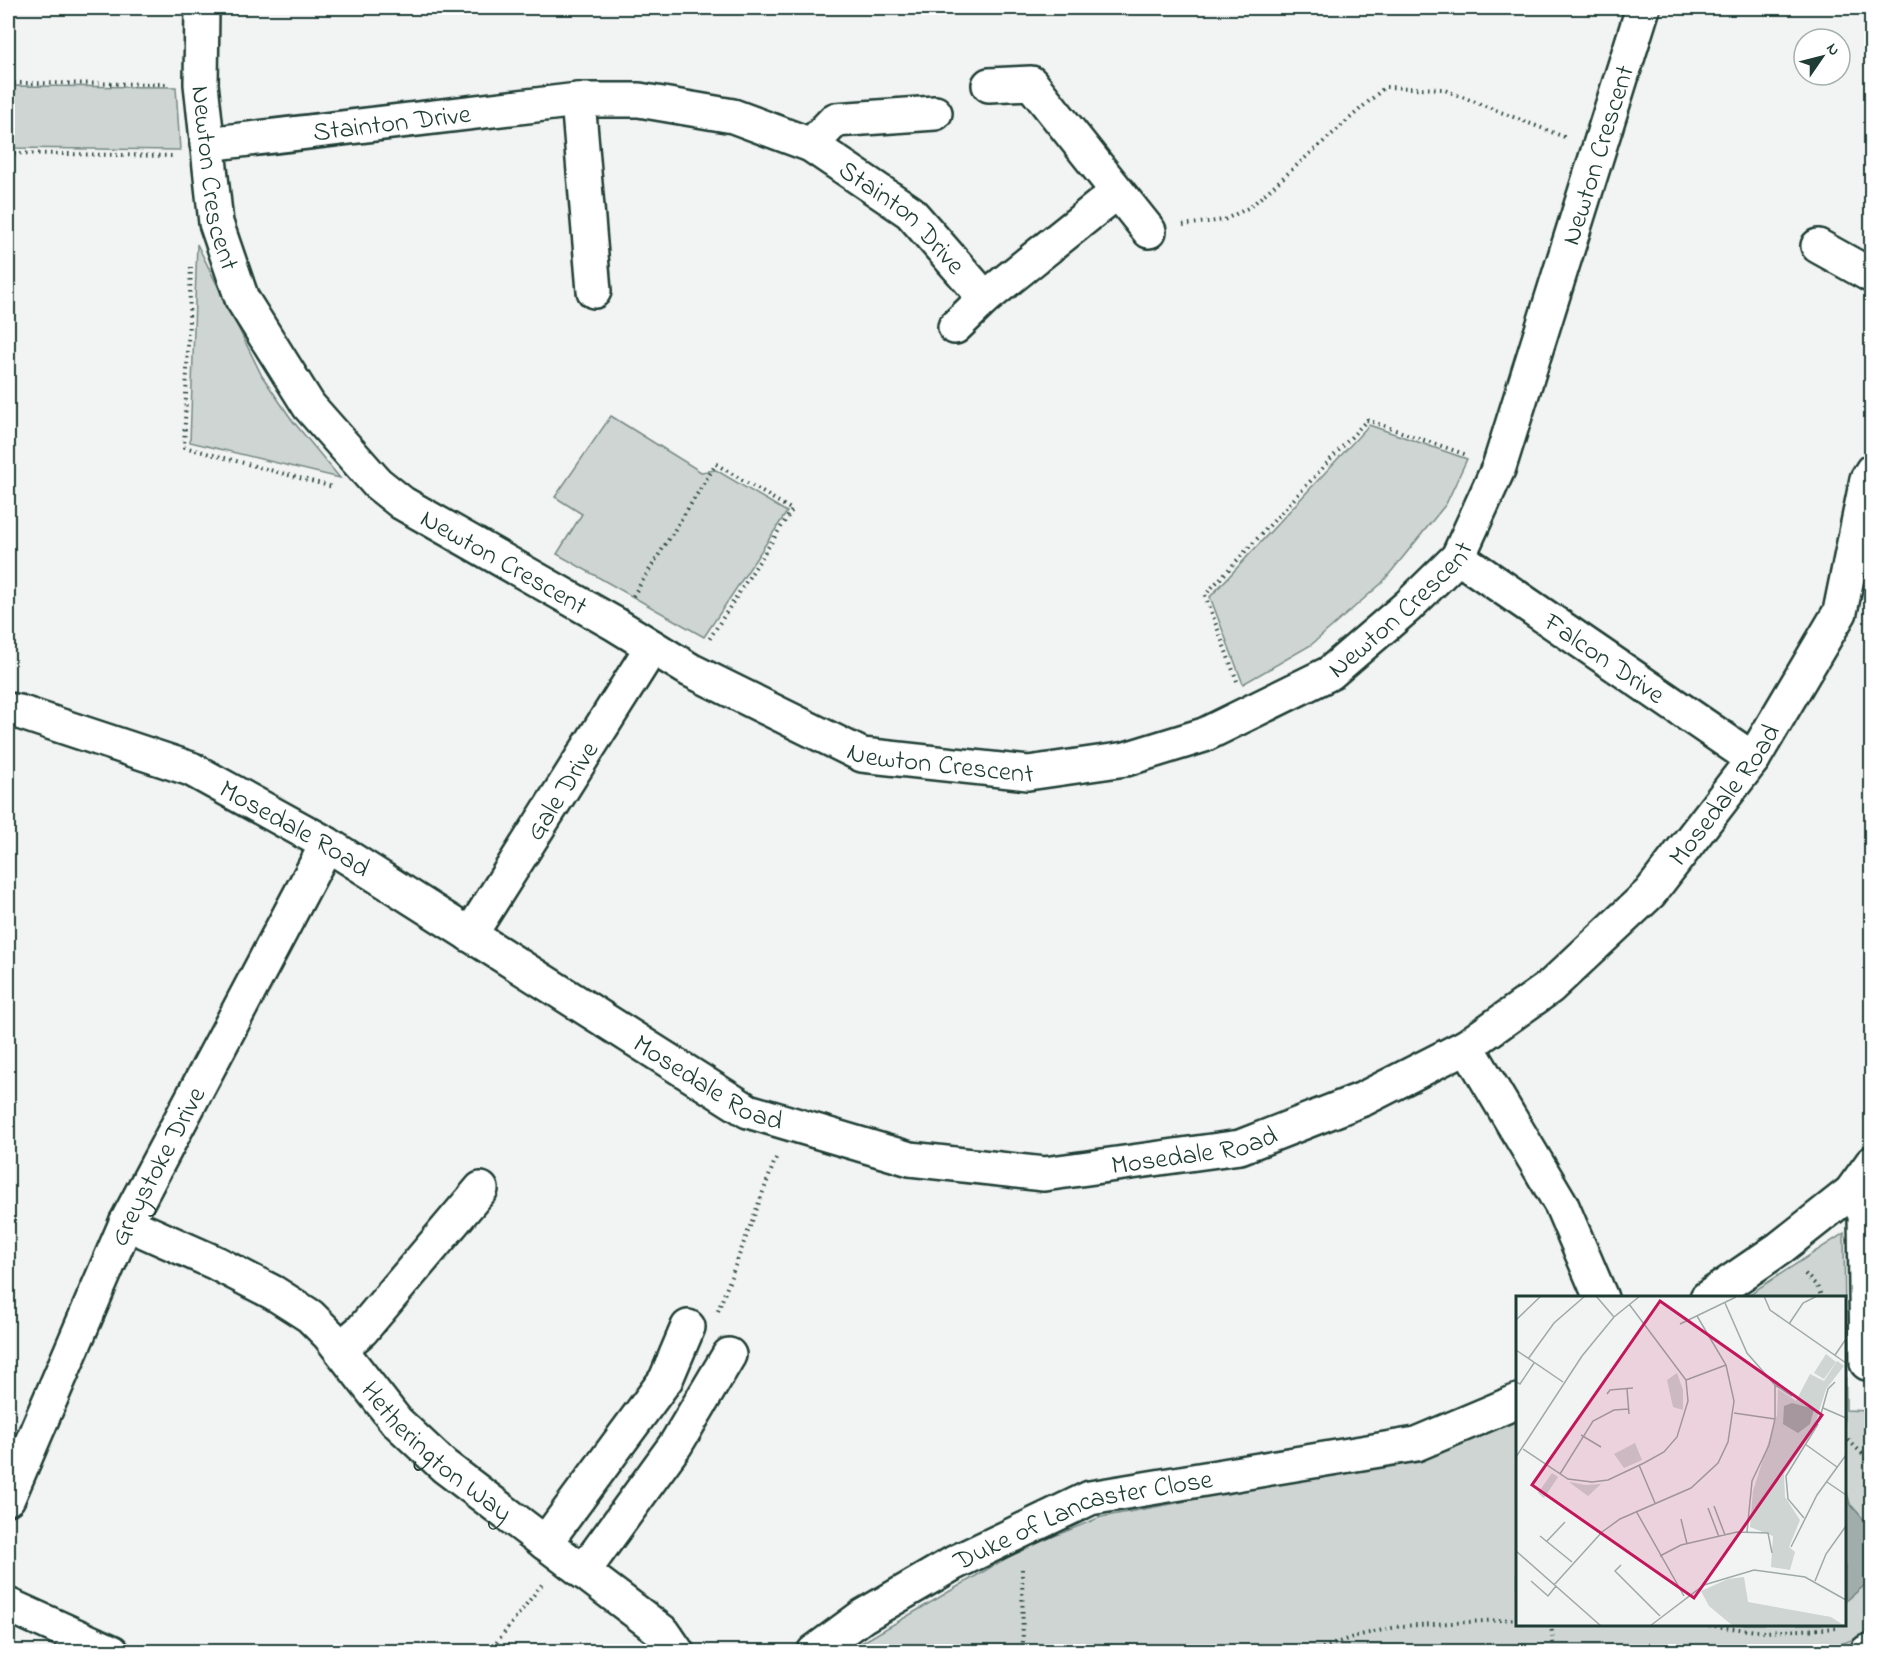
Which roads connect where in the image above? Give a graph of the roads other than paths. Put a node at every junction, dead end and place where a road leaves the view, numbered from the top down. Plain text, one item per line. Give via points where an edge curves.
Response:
1 (202, 8) edge
2 (1643, 8) edge
3 (988, 85) dead end
4 (578, 100) junction
5 (935, 112) dead end
6 (811, 145) junction
7 (207, 150) junction
8 (1117, 192) junction
9 (1149, 231) road end
10 (1818, 246) dead end
11 (1872, 276) edge
12 (594, 291) dead end
13 (985, 298) junction
14 (954, 327) dead end
15 (1872, 471) edge
16 (1458, 557) junction
17 (652, 646) junction
18 (8, 710) edge
19 (1753, 759) junction
20 (327, 844) junction
21 (470, 935) junction
22 (1467, 1046) junction
23 (1872, 1163) edge
24 (482, 1189) dead end
25 (1851, 1192) junction
26 (126, 1223) junction
27 (1600, 1296) edge
28 (1710, 1296) edge
29 (688, 1327) dead end
30 (340, 1349) junction
31 (729, 1355) dead end
32 (1867, 1363) dead end
33 (1516, 1402) edge
34 (8, 1498) edge
35 (545, 1543) junction
36 (583, 1572) junction
37 (8, 1605) edge
38 (1872, 1650) edge
39 (112, 1652) edge
40 (677, 1652) edge
41 (814, 1652) edge
42 (1867, 1652) edge

1 - 7 street, Newton Crescent via 201,84
2 - 16 street, Newton Crescent via 1499,467
3 - 8 street via 1031,83
4 - 6 street, Stainton Drive via 639,100 732,116
4 - 7 street, Stainton Drive
4 - 12 street
5 - 6 street, Stainton Drive via 835,120
6 - 13 street, Stainton Drive via 910,212
7 - 17 street, Newton Crescent via 216,223 242,299 309,406 377,483 402,503
8 - 9 street
8 - 13 street
10 - 11 street
13 - 14 street
15 - 19 street, Mosedale Road via 1867,479 1840,612
16 - 17 street, Newton Crescent via 1330,674 1204,735 1126,759 1028,773 862,755 690,670
16 - 19 street, Falcon Drive
17 - 21 street, Gale Drive
18 - 20 street, Mosedale Road via 191,769
19 - 22 street, Mosedale Road via 1650,893 1550,987
20 - 21 street, Mosedale Road
20 - 26 street, Greystoke Drive
21 - 22 street, Mosedale Road via 748,1111 909,1159 943,1163 1044,1174 1240,1147 1363,1099
22 - 27 street via 1561,1204
23 - 25 street
24 - 30 street via 362,1330
25 - 28 street
25 - 32 street via 1864,1213
26 - 30 street, Hetherington Way via 274,1293 310,1316
26 - 34 street, Greystoke Drive
29 - 35 street via 666,1378
30 - 35 street, Hetherington Way via 396,1421 444,1466
31 - 36 street via 676,1444
33 - 41 street, Duke of Lancaster Close via 1416,1444 1090,1498 954,1563 862,1616
35 - 36 street, Hetherington Way
36 - 40 street, Hetherington Way via 664,1633
37 - 39 street
38 - 42 street

